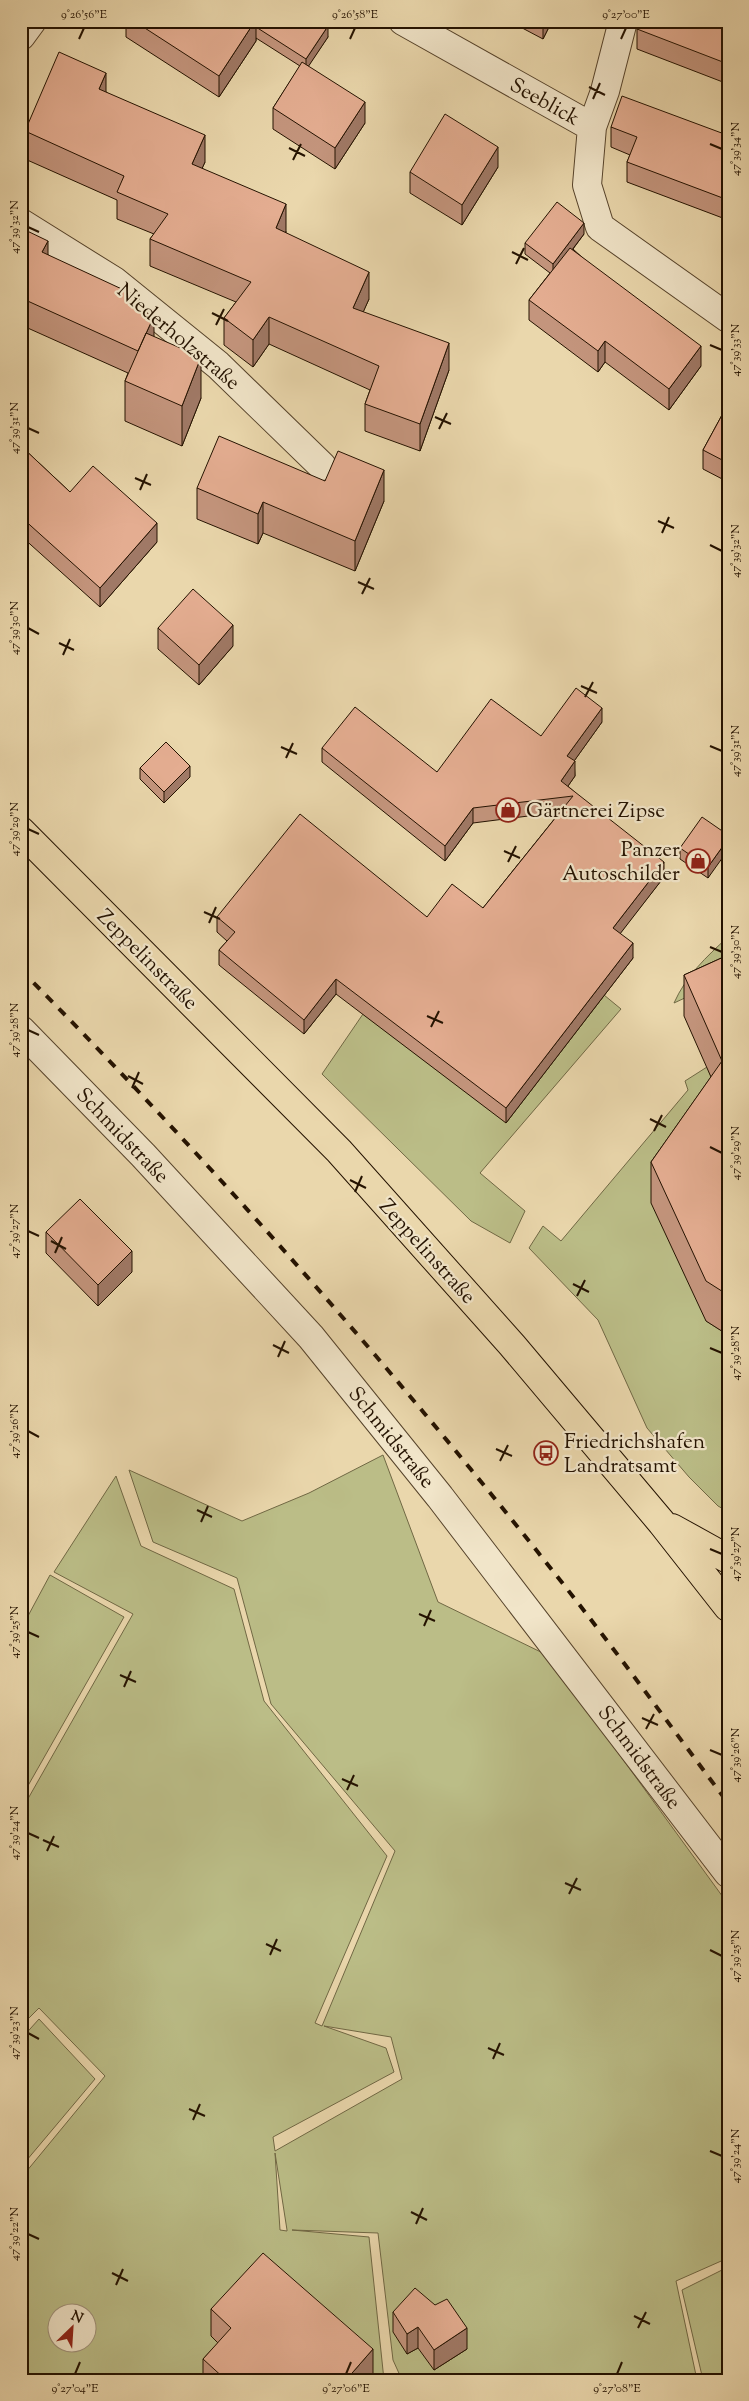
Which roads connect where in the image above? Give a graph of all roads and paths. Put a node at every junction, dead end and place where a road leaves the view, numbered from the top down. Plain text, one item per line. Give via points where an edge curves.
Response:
1 (32, 21) edge
2 (403, 21) edge
3 (623, 21) edge
4 (21, 36) edge
5 (606, 91) junction
6 (632, 101) edge
7 (592, 127) junction
8 (21, 223) edge
9 (728, 318) edge
10 (322, 466) dead end
11 (21, 831) edge
12 (21, 1030) edge
13 (662, 1523) junction
14 (728, 1559) edge
15 (728, 1607) edge
16 (728, 1873) edge

1 - 4 street
2 - 7 street, Seeblick
3 - 5 street
5 - 6 street
5 - 7 street
7 - 9 street, Seeblick via 587,185 600,227
8 - 10 street, Niederholzstraße via 114,281 218,365
11 - 13 main road, Zeppelinstraße via 339,1151 512,1344
12 - 16 street, Schmidstraße via 143,1155 311,1337 440,1497
13 - 14 main road
13 - 15 main road, Zeppelinstraße

